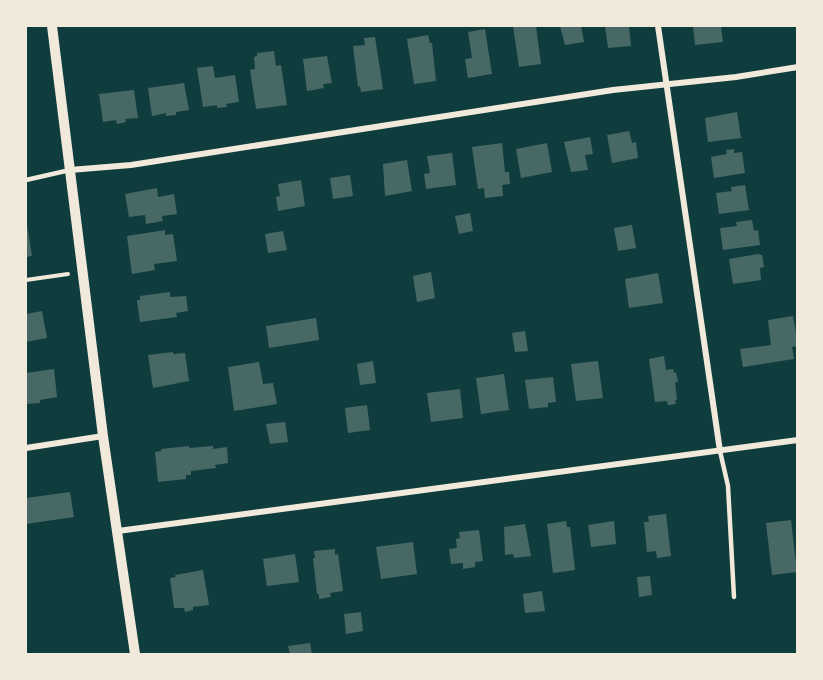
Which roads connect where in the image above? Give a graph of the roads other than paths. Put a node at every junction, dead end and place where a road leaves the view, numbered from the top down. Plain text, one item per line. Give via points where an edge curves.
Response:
1 (52, 26) edge
2 (658, 26) edge
3 (798, 67) edge
4 (666, 84) junction
5 (70, 170) junction
6 (26, 180) edge
7 (103, 436) junction
8 (798, 440) edge
9 (26, 448) edge
10 (720, 451) junction
11 (118, 531) junction
12 (734, 597) dead end
13 (135, 654) edge

1 - 5 street
2 - 4 street
3 - 4 street
4 - 5 street via 131,165
4 - 10 street
5 - 6 lane
5 - 7 street
7 - 9 street
7 - 11 street
8 - 10 street
10 - 11 street
10 - 12 lane via 728,486
11 - 13 street

